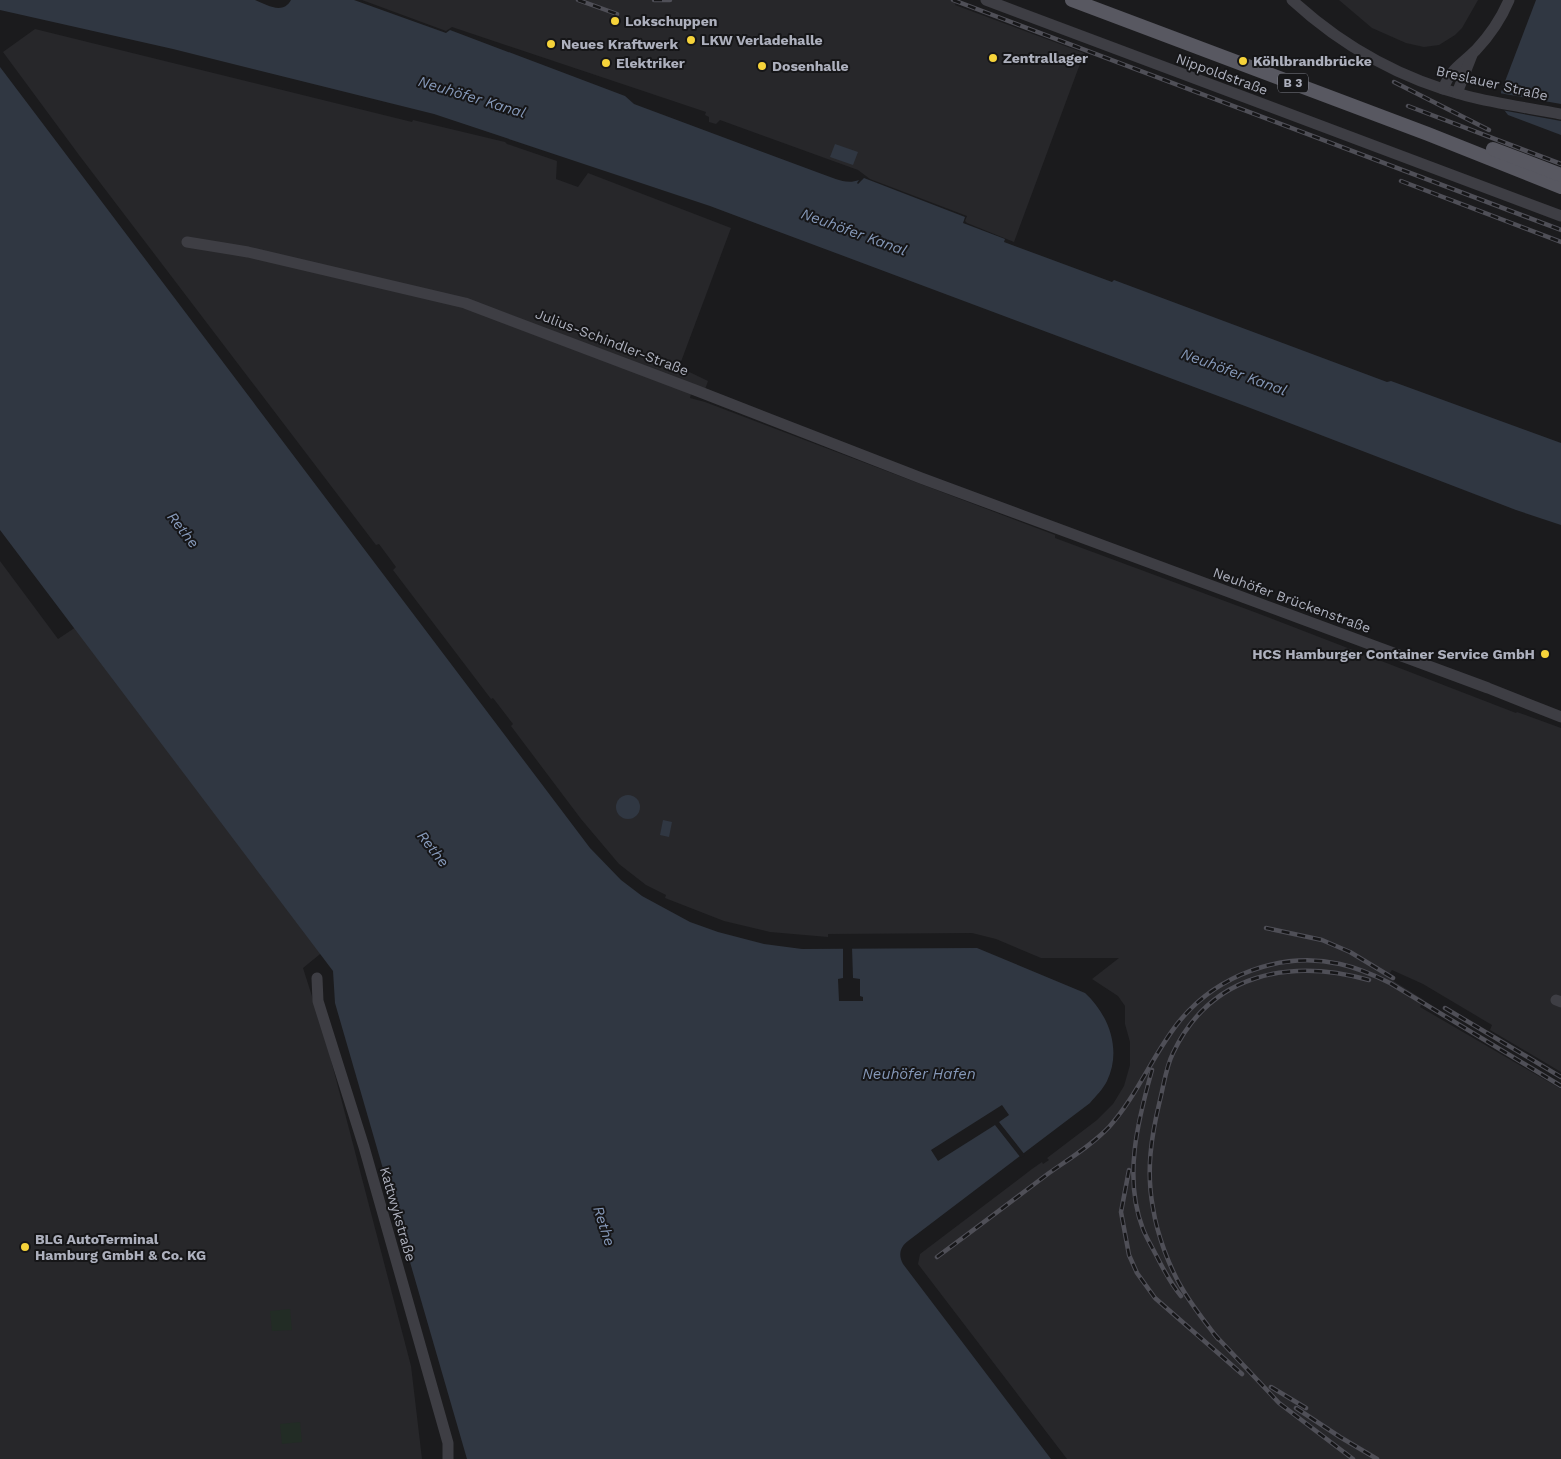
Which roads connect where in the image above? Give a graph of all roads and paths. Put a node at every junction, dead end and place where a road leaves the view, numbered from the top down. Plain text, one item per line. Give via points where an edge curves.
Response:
1 (986, 0) edge
2 (1072, 0) edge
3 (1097, 0) edge
4 (1292, 0) edge
5 (1509, 0) edge
6 (1474, 51) junction
7 (1442, 89) junction
8 (1457, 93) junction
9 (1561, 114) edge
10 (1561, 175) edge
11 (1561, 186) edge
12 (1561, 216) edge
13 (187, 242) dead end
14 (1013, 512) joint
15 (1561, 717) edge
16 (317, 978) dead end
17 (448, 1459) edge

1 - 12 street, Nippoldstraße
2 - 11 main road, B 3
3 - 10 main road, B 3
4 - 7 street, Breslauer Straße via 1352,47 1391,68
5 - 6 street via 1497,23
6 - 7 street via 1455,68
6 - 8 street
7 - 8 street, Breslauer Straße
8 - 9 street, Breslauer Straße
13 - 14 street, Julius-Schindler-Straße via 248,252 465,303
14 - 15 street, Neuhöfer Brückenstraße
16 - 17 street, Kattwykstraße via 318,1001 364,1147 448,1443

